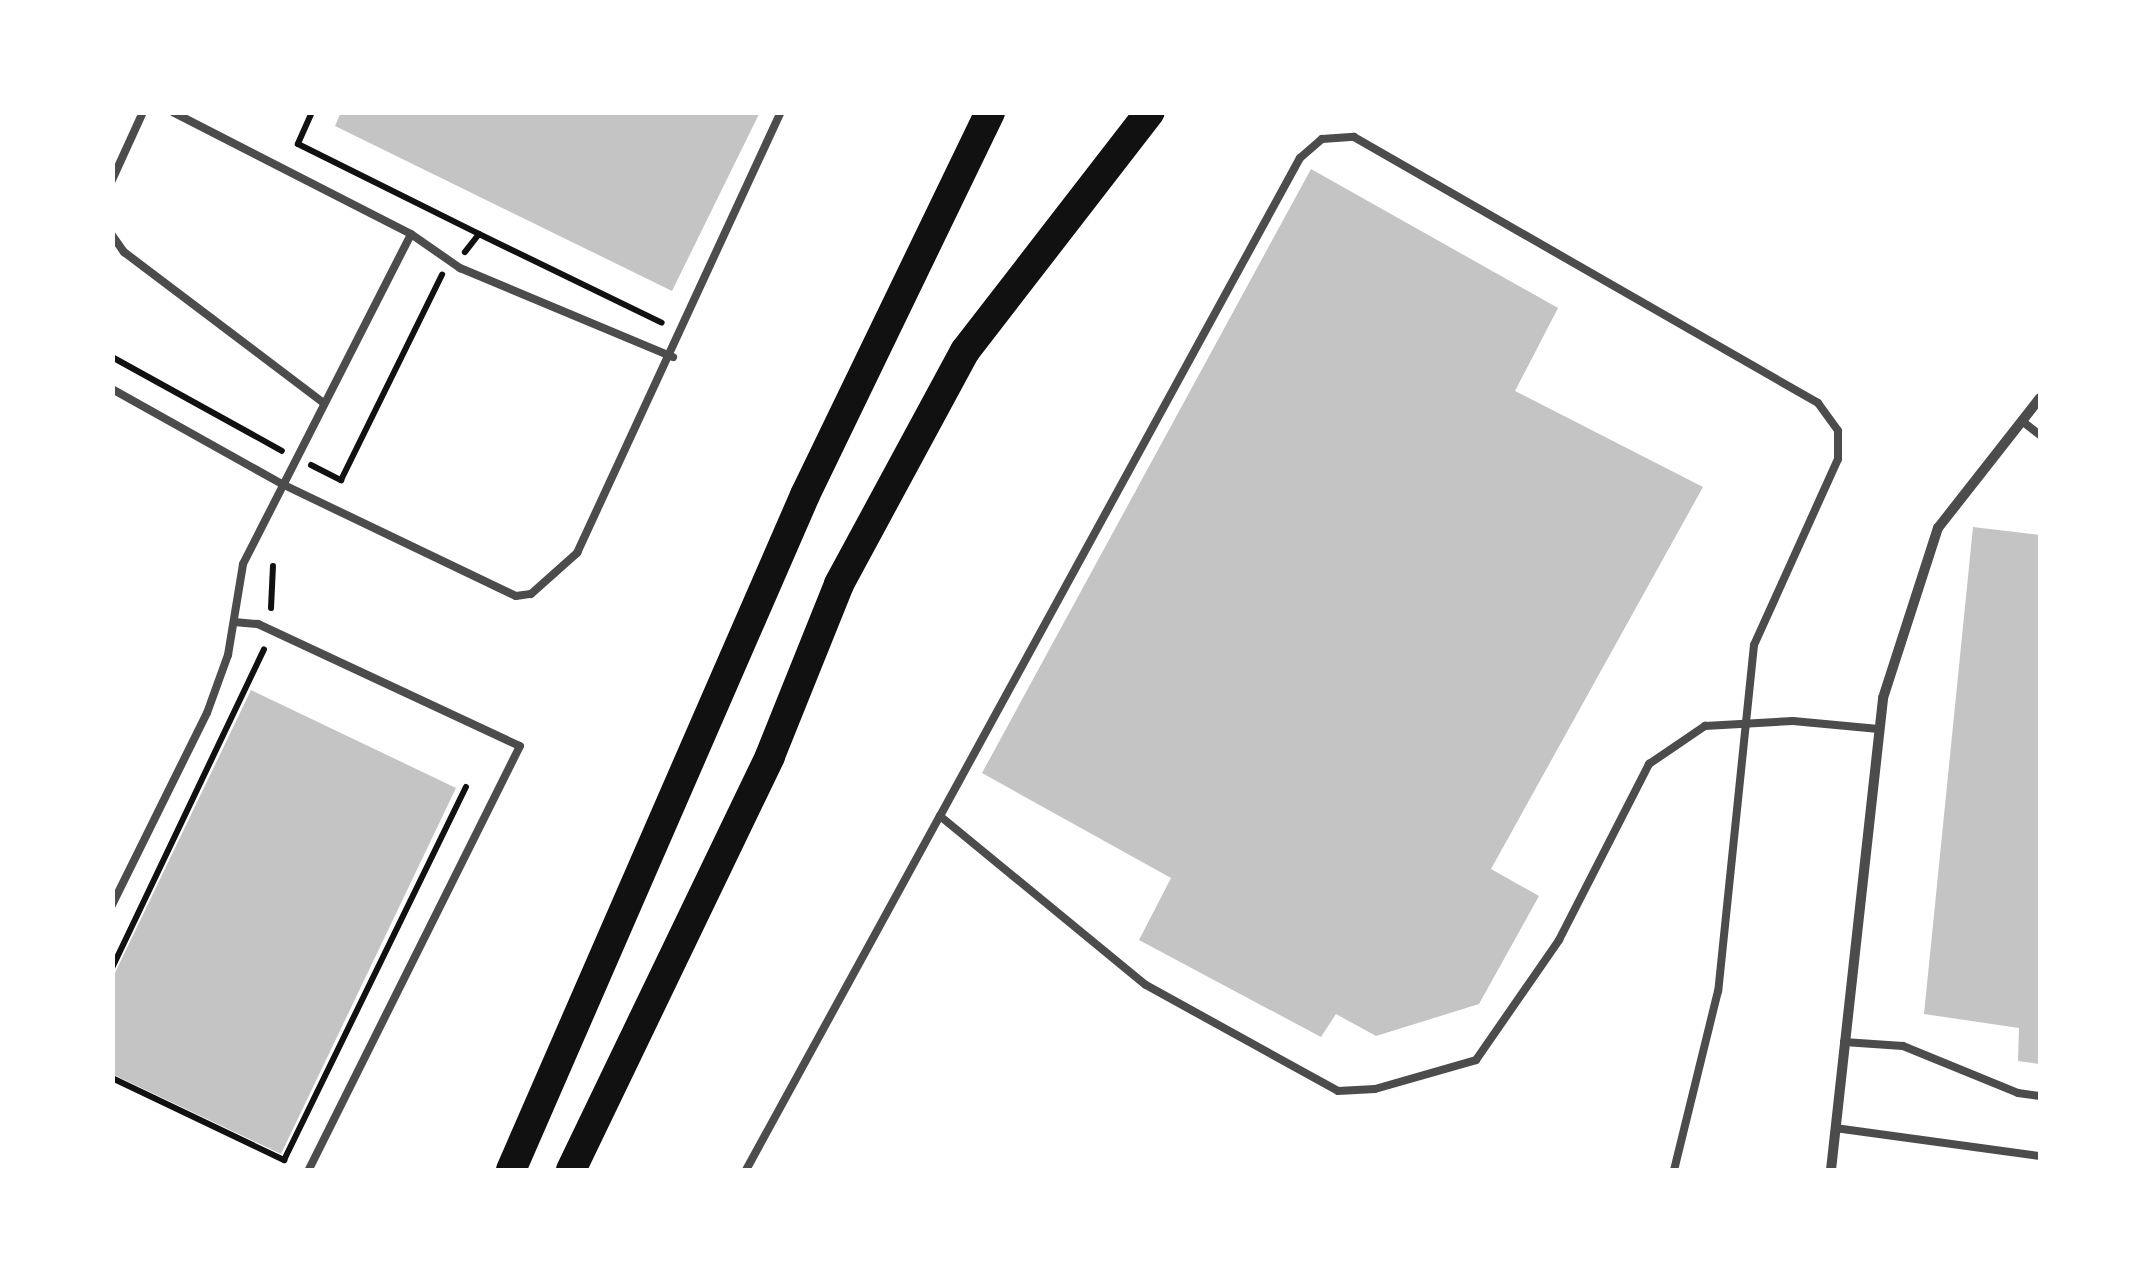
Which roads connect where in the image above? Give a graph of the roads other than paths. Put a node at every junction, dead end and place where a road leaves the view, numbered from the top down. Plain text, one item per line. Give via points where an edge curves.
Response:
1 (143, 112) edge
2 (173, 112) edge
3 (781, 112) edge
4 (990, 112) edge
5 (1150, 112) edge
6 (112, 180) edge
7 (411, 234) junction
8 (112, 235) edge
9 (673, 357) junction
10 (112, 389) edge
11 (2040, 398) edge
12 (324, 404) junction
13 (2022, 422) junction
14 (2040, 435) edge
15 (282, 484) junction
16 (234, 622) junction
17 (1743, 724) junction
18 (1879, 728) junction
19 (940, 816) junction
20 (112, 905) edge
21 (1844, 1042) junction
22 (2040, 1096) edge
23 (1835, 1128) junction
24 (2040, 1156) edge
25 (308, 1170) edge
26 (511, 1170) edge
27 (571, 1170) edge
28 (746, 1170) edge
29 (1674, 1170) edge
30 (1831, 1170) edge

1 - 6 lane
2 - 7 lane
3 - 9 lane
4 - 26 highway via 805,495
5 - 27 highway via 965,351 839,584 770,756
7 - 9 lane via 455,264
7 - 12 lane
8 - 12 lane via 124,252
9 - 15 lane via 578,553 531,594 516,596
10 - 15 lane
11 - 13 street
12 - 15 lane
13 - 14 lane
13 - 18 street via 1938,528 1896,650
15 - 16 lane via 243,564
16 - 20 lane via 207,713
16 - 25 lane via 270,630 520,746
17 - 18 lane
17 - 19 lane via 1705,726 1649,764 1558,940 1476,1060 1375,1089 1338,1091 1146,984
17 - 19 lane via 1754,645 1838,459 1838,432 1818,402 1339,134 1300,158
17 - 29 lane via 1718,992
18 - 21 street
19 - 28 lane
21 - 22 lane via 1903,1046
21 - 23 street
23 - 24 lane
23 - 30 street

